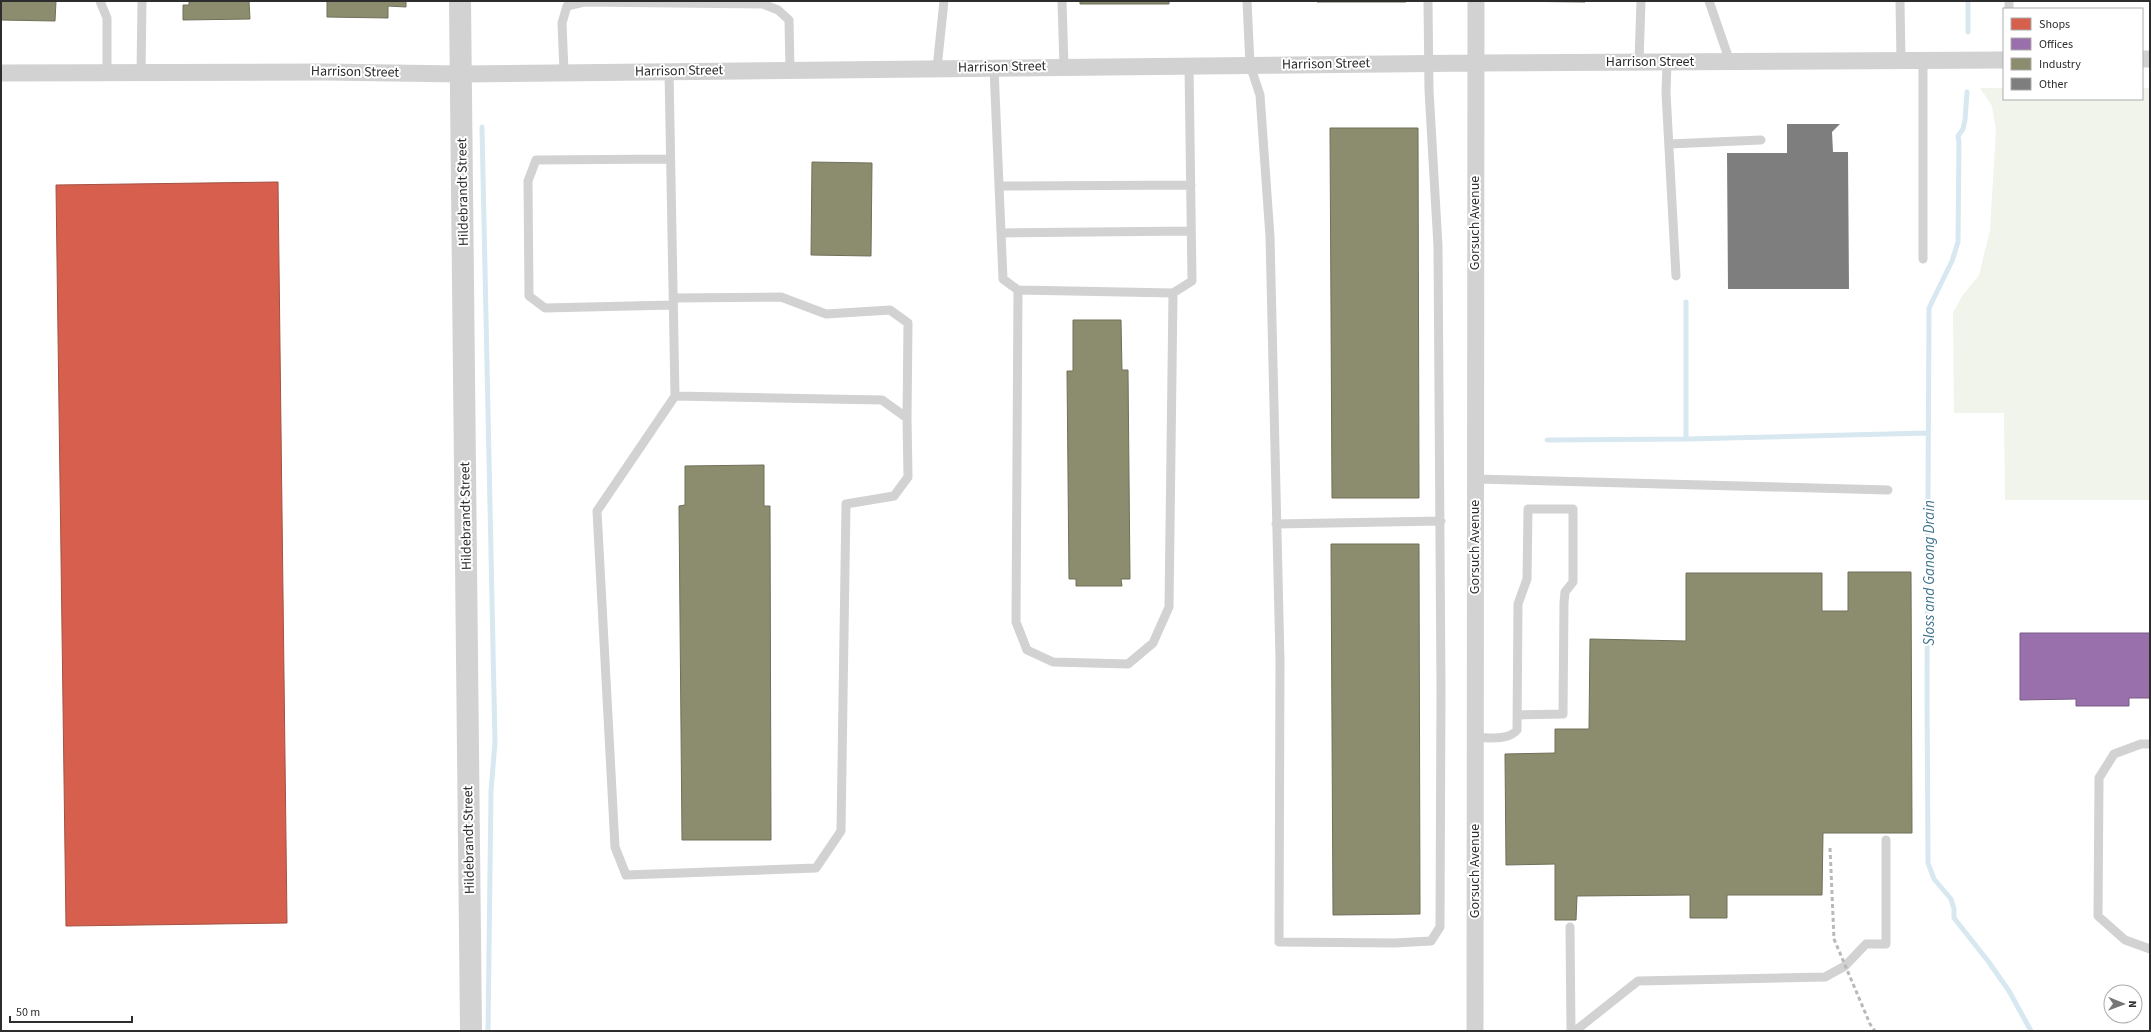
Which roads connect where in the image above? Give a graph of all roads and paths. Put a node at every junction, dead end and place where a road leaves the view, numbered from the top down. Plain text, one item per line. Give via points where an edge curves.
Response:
1 (100, 1) edge
2 (142, 1) edge
3 (460, 1) edge
4 (783, 1) edge
5 (934, 1) edge
6 (944, 1) edge
7 (1062, 1) edge
8 (1247, 1) edge
9 (1428, 1) edge
10 (1476, 1) edge
11 (1640, 1) edge
12 (1709, 1) edge
13 (1900, 1) edge
14 (568, 4) edge
15 (778, 10) junction
16 (942, 11) junction
17 (2003, 60) edge
18 (1900, 61) junction
19 (1923, 61) junction
20 (1639, 62) junction
21 (1667, 62) junction
22 (1730, 62) junction
23 (1428, 63) junction
24 (1476, 63) junction
25 (1250, 65) junction
26 (1189, 66) junction
27 (1064, 67) junction
28 (937, 68) junction
29 (994, 68) junction
30 (790, 70) junction
31 (669, 71) junction
32 (107, 72) junction
33 (141, 72) junction
34 (564, 72) junction
35 (1, 73) edge
36 (462, 74) junction
37 (1762, 140) dead end
38 (1669, 144) junction
39 (670, 159) junction
40 (1191, 185) junction
41 (999, 186) junction
42 (1191, 231) junction
43 (1001, 233) junction
44 (1923, 259) dead end
45 (1676, 276) dead end
46 (1018, 290) junction
47 (1173, 293) junction
48 (673, 301) junction
49 (675, 396) junction
50 (907, 418) junction
51 (1475, 479) junction
52 (1888, 490) dead end
53 (1441, 521) junction
54 (1276, 524) junction
55 (1518, 715) junction
56 (1475, 738) junction
57 (2150, 744) edge
58 (1886, 840) dead end
59 (1570, 927) dead end
60 (2150, 949) edge
61 (472, 1031) edge
62 (1474, 1031) edge
63 (1571, 1031) edge
64 (1576, 1031) edge

1 - 32 lane via 107,18
2 - 33 lane
3 - 36 street, Hildebrandt Street
4 - 15 lane
5 - 16 lane
6 - 16 lane
7 - 27 lane
8 - 25 lane
9 - 23 lane
10 - 24 street, Gorsuch Avenue
11 - 20 lane
12 - 22 lane
13 - 18 lane
14 - 15 lane via 763,4
14 - 34 lane via 562,23
15 - 30 lane via 789,20
16 - 28 lane
17 - 19 street, Harrison Street
18 - 19 street, Harrison Street
18 - 22 street, Harrison Street
19 - 44 lane
20 - 21 street, Harrison Street
20 - 24 street, Harrison Street
21 - 22 street, Harrison Street
21 - 38 lane
23 - 24 street, Harrison Street
23 - 25 street, Harrison Street
23 - 53 lane via 1438,246
24 - 51 street, Gorsuch Avenue
25 - 26 street, Harrison Street
25 - 54 lane via 1260,95 1270,237
26 - 27 street, Harrison Street
26 - 40 lane
27 - 29 street, Harrison Street
28 - 29 street, Harrison Street
28 - 30 street, Harrison Street
29 - 41 lane
30 - 31 street, Harrison Street
31 - 34 street, Harrison Street
31 - 39 lane
32 - 33 street, Harrison Street
32 - 35 street, Harrison Street
33 - 36 street, Harrison Street
34 - 36 street, Harrison Street
36 - 61 street, Hildebrandt Street
37 - 38 lane
38 - 45 lane
39 - 48 lane
39 - 48 lane via 536,160 528,181 529,296 545,308
40 - 41 lane
40 - 42 lane
41 - 43 lane
42 - 43 lane
42 - 47 lane via 1192,281
43 - 46 lane via 1003,279
46 - 47 lane
46 - 47 lane via 1016,622 1027,650 1053,662 1120,664 1128,664 1153,643 1169,607
48 - 49 lane
48 - 50 lane via 780,296 826,314 890,310 908,323
49 - 50 lane via 882,400
49 - 50 lane via 597,511 615,847 626,875 816,868 841,831 846,504 894,496 908,477
51 - 52 lane
51 - 56 street, Gorsuch Avenue
53 - 54 lane
53 - 54 lane via 1440,927 1431,941 1394,943 1279,942 1280,660
55 - 55 lane via 1518,604 1527,579 1528,508 1573,509 1573,582 1565,592 1564,603 1563,714
55 - 56 lane via 1517,730 1513,735
56 - 62 street, Gorsuch Avenue
57 - 60 lane via 2141,744 2114,754 2099,778 2098,909 2098,916 2125,940
58 - 64 lane via 1886,944 1866,944 1845,966 1825,977 1638,981
59 - 63 lane

